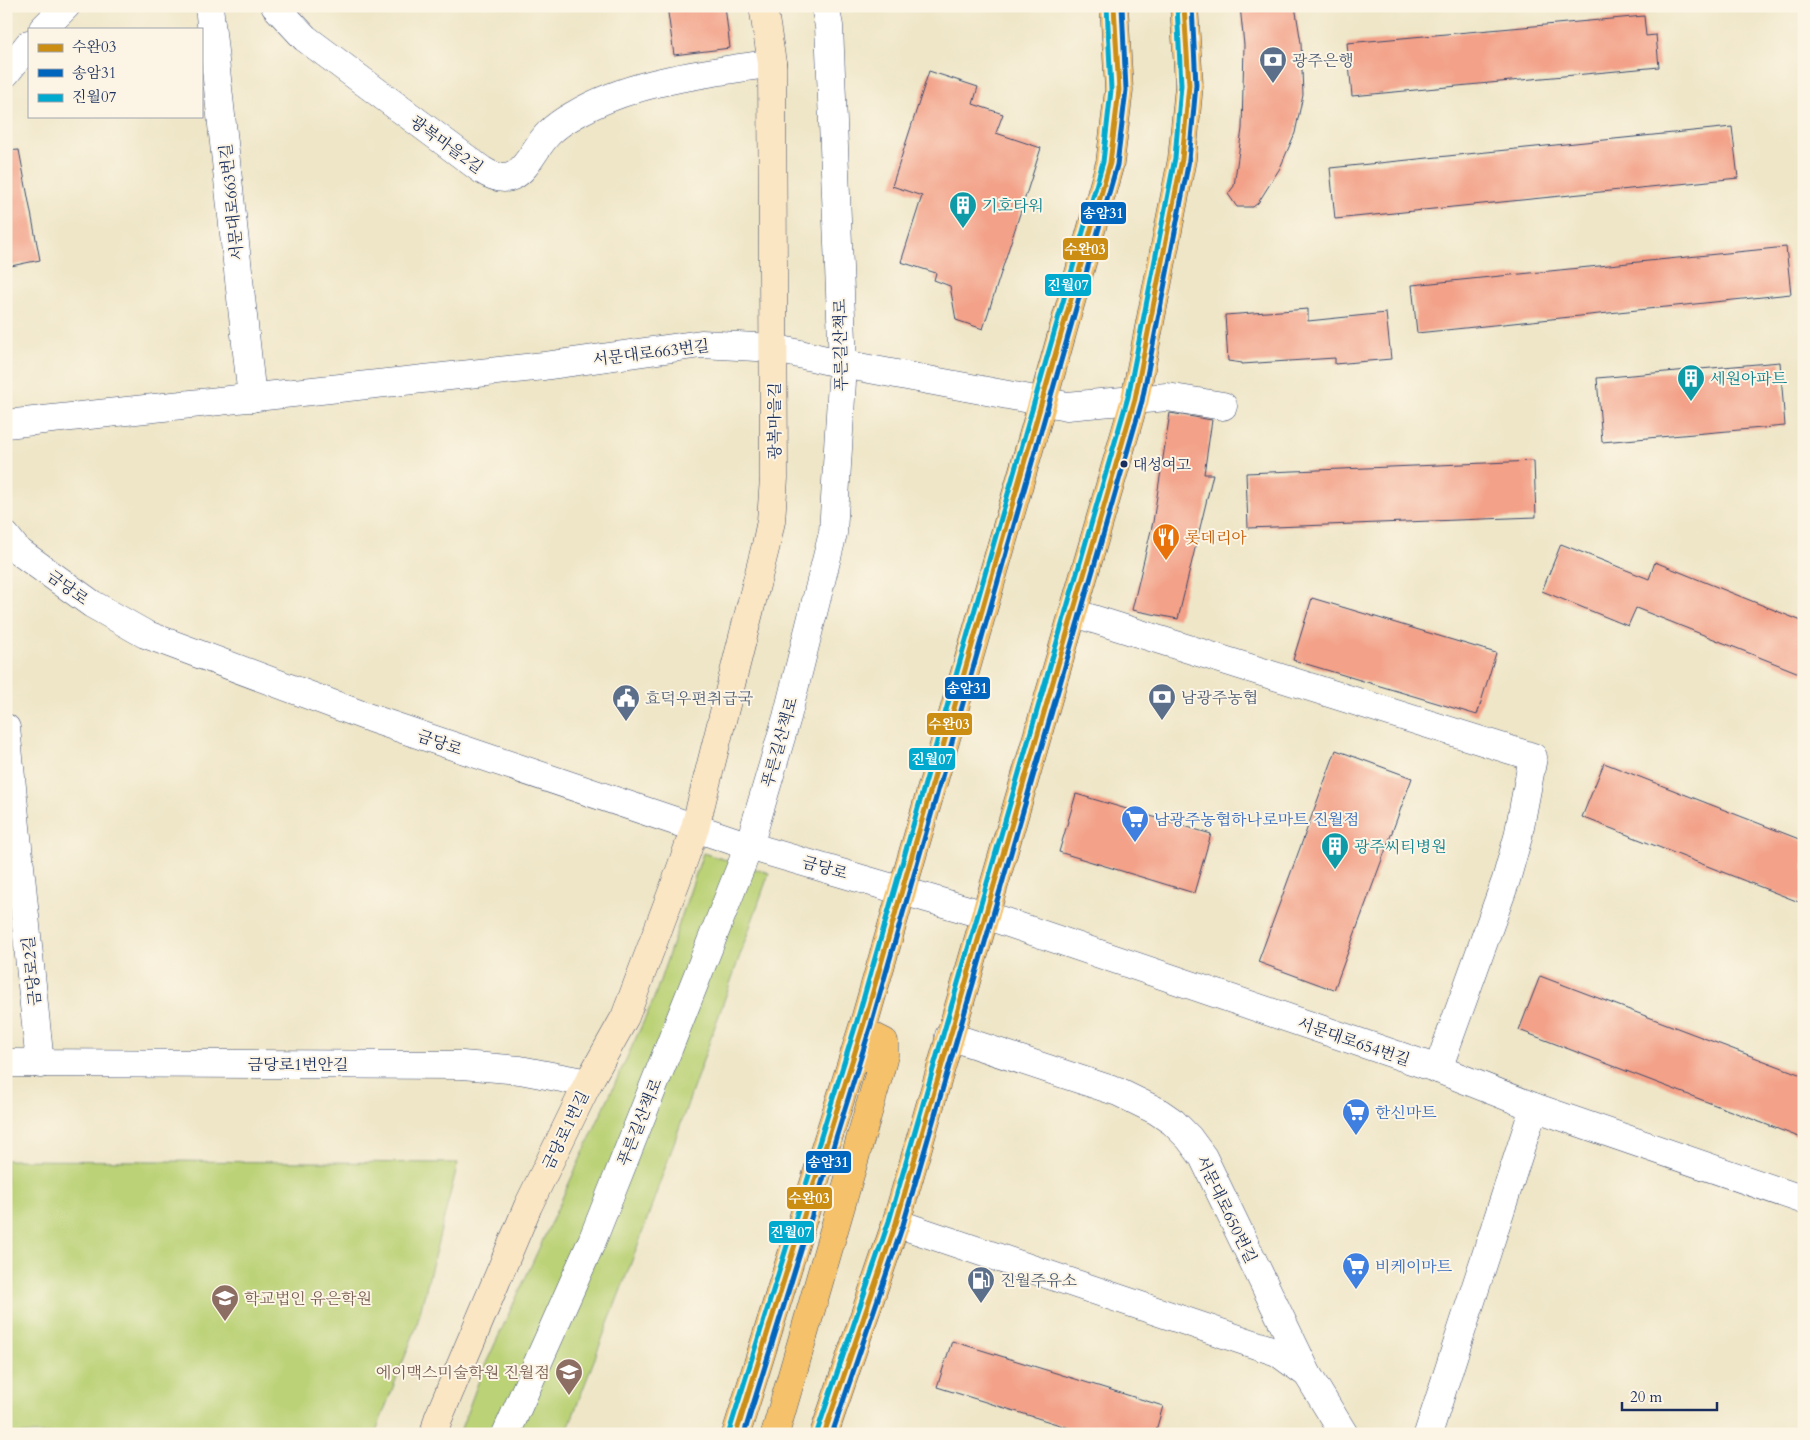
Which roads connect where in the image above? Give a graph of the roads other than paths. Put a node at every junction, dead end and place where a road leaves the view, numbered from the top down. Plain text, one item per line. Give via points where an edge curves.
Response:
1 (66, 6) edge
2 (210, 6) edge
3 (275, 6) edge
4 (763, 6) edge
5 (825, 6) edge
6 (1114, 6) edge
7 (1184, 6) edge
8 (45, 28) edge
9 (28, 45) edge
10 (772, 63) junction
11 (6, 73) edge
12 (773, 348) junction
13 (843, 364) junction
14 (252, 398) junction
15 (1135, 399) junction
16 (1044, 401) junction
17 (1224, 406) dead end
18 (6, 424) edge
19 (10, 550) edge
20 (1074, 613) junction
21 (6, 728) edge
22 (695, 828) junction
23 (749, 846) junction
24 (902, 890) junction
25 (985, 915) junction
26 (949, 1036) junction
27 (6, 1063) edge
28 (40, 1064) junction
29 (1438, 1069) junction
30 (588, 1083) junction
31 (842, 1091) junction
32 (1534, 1107) junction
33 (1804, 1200) edge
34 (896, 1223) junction
35 (1308, 1374) junction
36 (434, 1434) edge
37 (506, 1434) edge
38 (736, 1434) edge
39 (774, 1434) edge
40 (824, 1434) edge
41 (1344, 1434) edge
42 (1428, 1434) edge

1 - 8 street
2 - 14 street, 서문대로663번길
3 - 10 street, 광복마을2길 via 304,38 482,170 493,177 505,179 524,168 549,133 588,106 663,82
4 - 10 street, 광복마을길
5 - 13 street, 푸른길산책로
6 - 16 main road via 1119,90 1110,163
7 - 15 main road via 1189,85 1182,160
9 - 11 street
10 - 12 street, 광복마을길
12 - 13 street, 서문대로663번길
12 - 14 street, 서문대로663번길 via 701,344 544,366
12 - 22 street, 광복마을길 via 774,478 771,521
13 - 16 street, 서문대로663번길
13 - 23 street, 푸른길산책로 via 833,533 787,717
14 - 18 street, 서문대로663번길
15 - 16 street, 서문대로663번길 via 1067,406
15 - 17 street, 서문대로663번길 via 1166,397
15 - 20 main road
16 - 24 main road
19 - 22 street, 금당로 via 92,604 145,634 398,728
20 - 25 main road
20 - 29 street via 1533,757 1518,837 1506,880
21 - 28 street, 금당로2길
22 - 23 street, 금당로
22 - 30 street, 금당로1번길 via 625,1017
23 - 24 street, 금당로
23 - 37 street, 푸른길산책로 via 592,1241
24 - 25 street, 서문대로654번길
24 - 31 main road
25 - 26 main road
25 - 29 street, 서문대로654번길
26 - 34 main road
26 - 35 street, 서문대로650번길 via 1118,1092 1173,1122 1203,1157
27 - 28 street, 금당로1번안길
28 - 30 street, 금당로1번안길 via 462,1065 520,1070
29 - 32 street, 서문대로654번길
30 - 36 street, 금당로1번길 via 528,1206
31 - 38 main road
31 - 39 main road via 867,1041 872,1036 884,1042 880,1071
32 - 33 street, 서문대로654번길
32 - 42 street
34 - 35 street via 1277,1352
34 - 40 main road
35 - 41 street, 서문대로650번길

